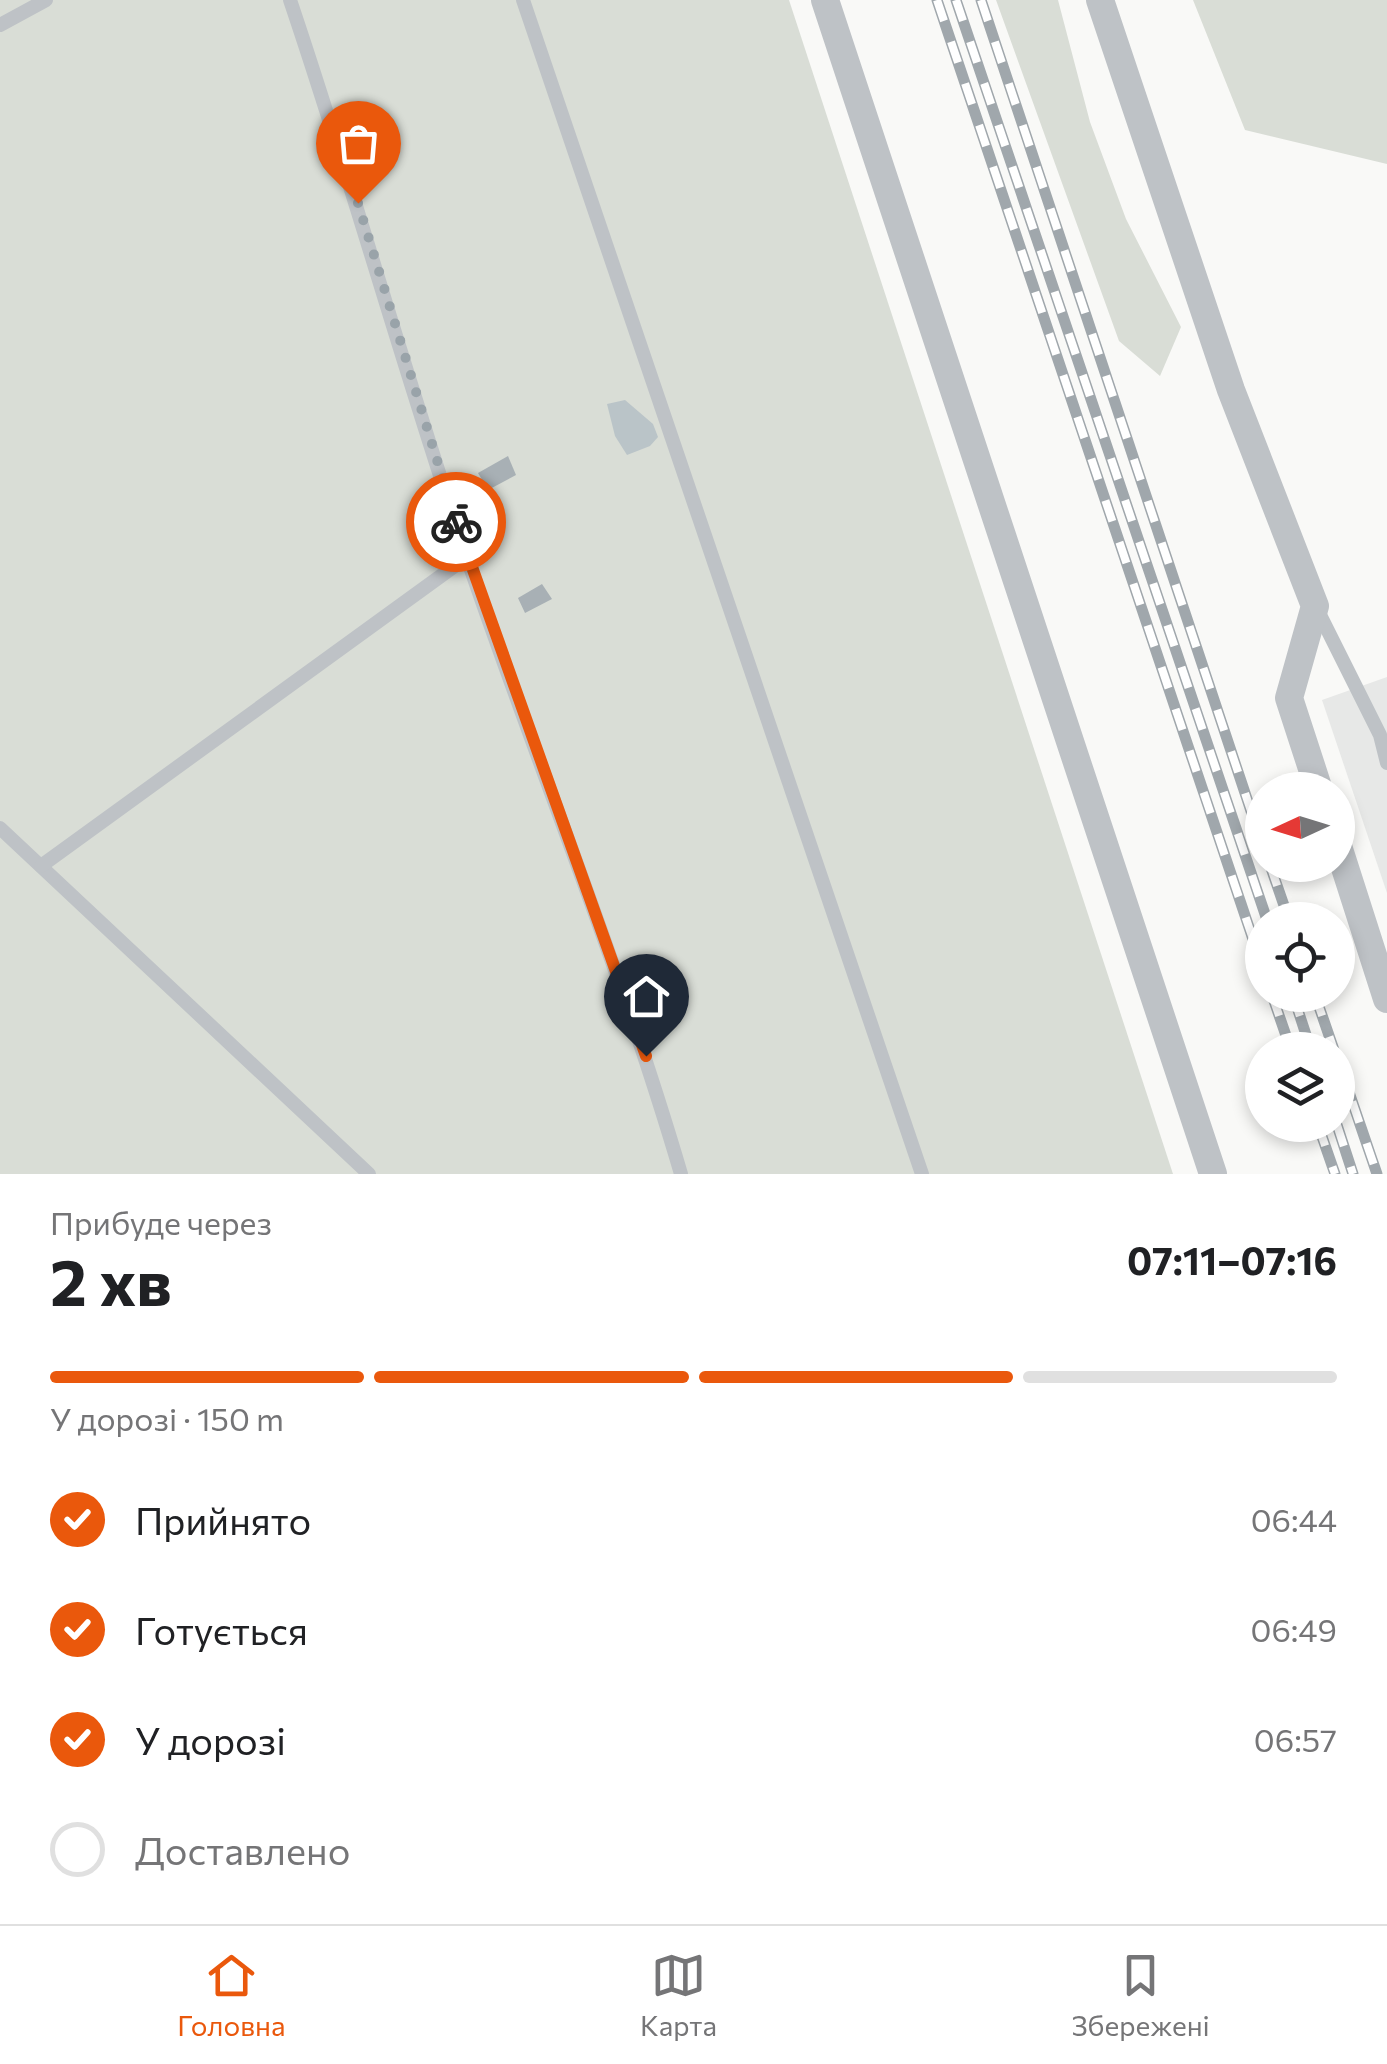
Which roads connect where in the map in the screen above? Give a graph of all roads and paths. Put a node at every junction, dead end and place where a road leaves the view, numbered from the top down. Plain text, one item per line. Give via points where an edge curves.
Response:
1 (46, 0) edge
2 (290, 0) edge
3 (523, 0) edge
4 (825, 0) edge
5 (1100, 0) edge
6 (0, 26) edge
7 (467, 557) junction
8 (1315, 606) junction
9 (1383, 733) edge
10 (1387, 763) edge
11 (1313, 772) edge
12 (0, 828) edge
13 (41, 866) junction
14 (1350, 882) edge
15 (1387, 998) edge
16 (369, 1174) edge
17 (681, 1174) edge
18 (922, 1174) edge
19 (1213, 1174) edge

1 - 6 lane
2 - 7 lane
3 - 18 lane
4 - 19 street
5 - 8 street via 1231,390
7 - 13 lane
7 - 17 lane via 646,1056
8 - 9 lane
8 - 11 street via 1290,698
9 - 10 lane
12 - 13 lane
13 - 16 lane
14 - 15 street

